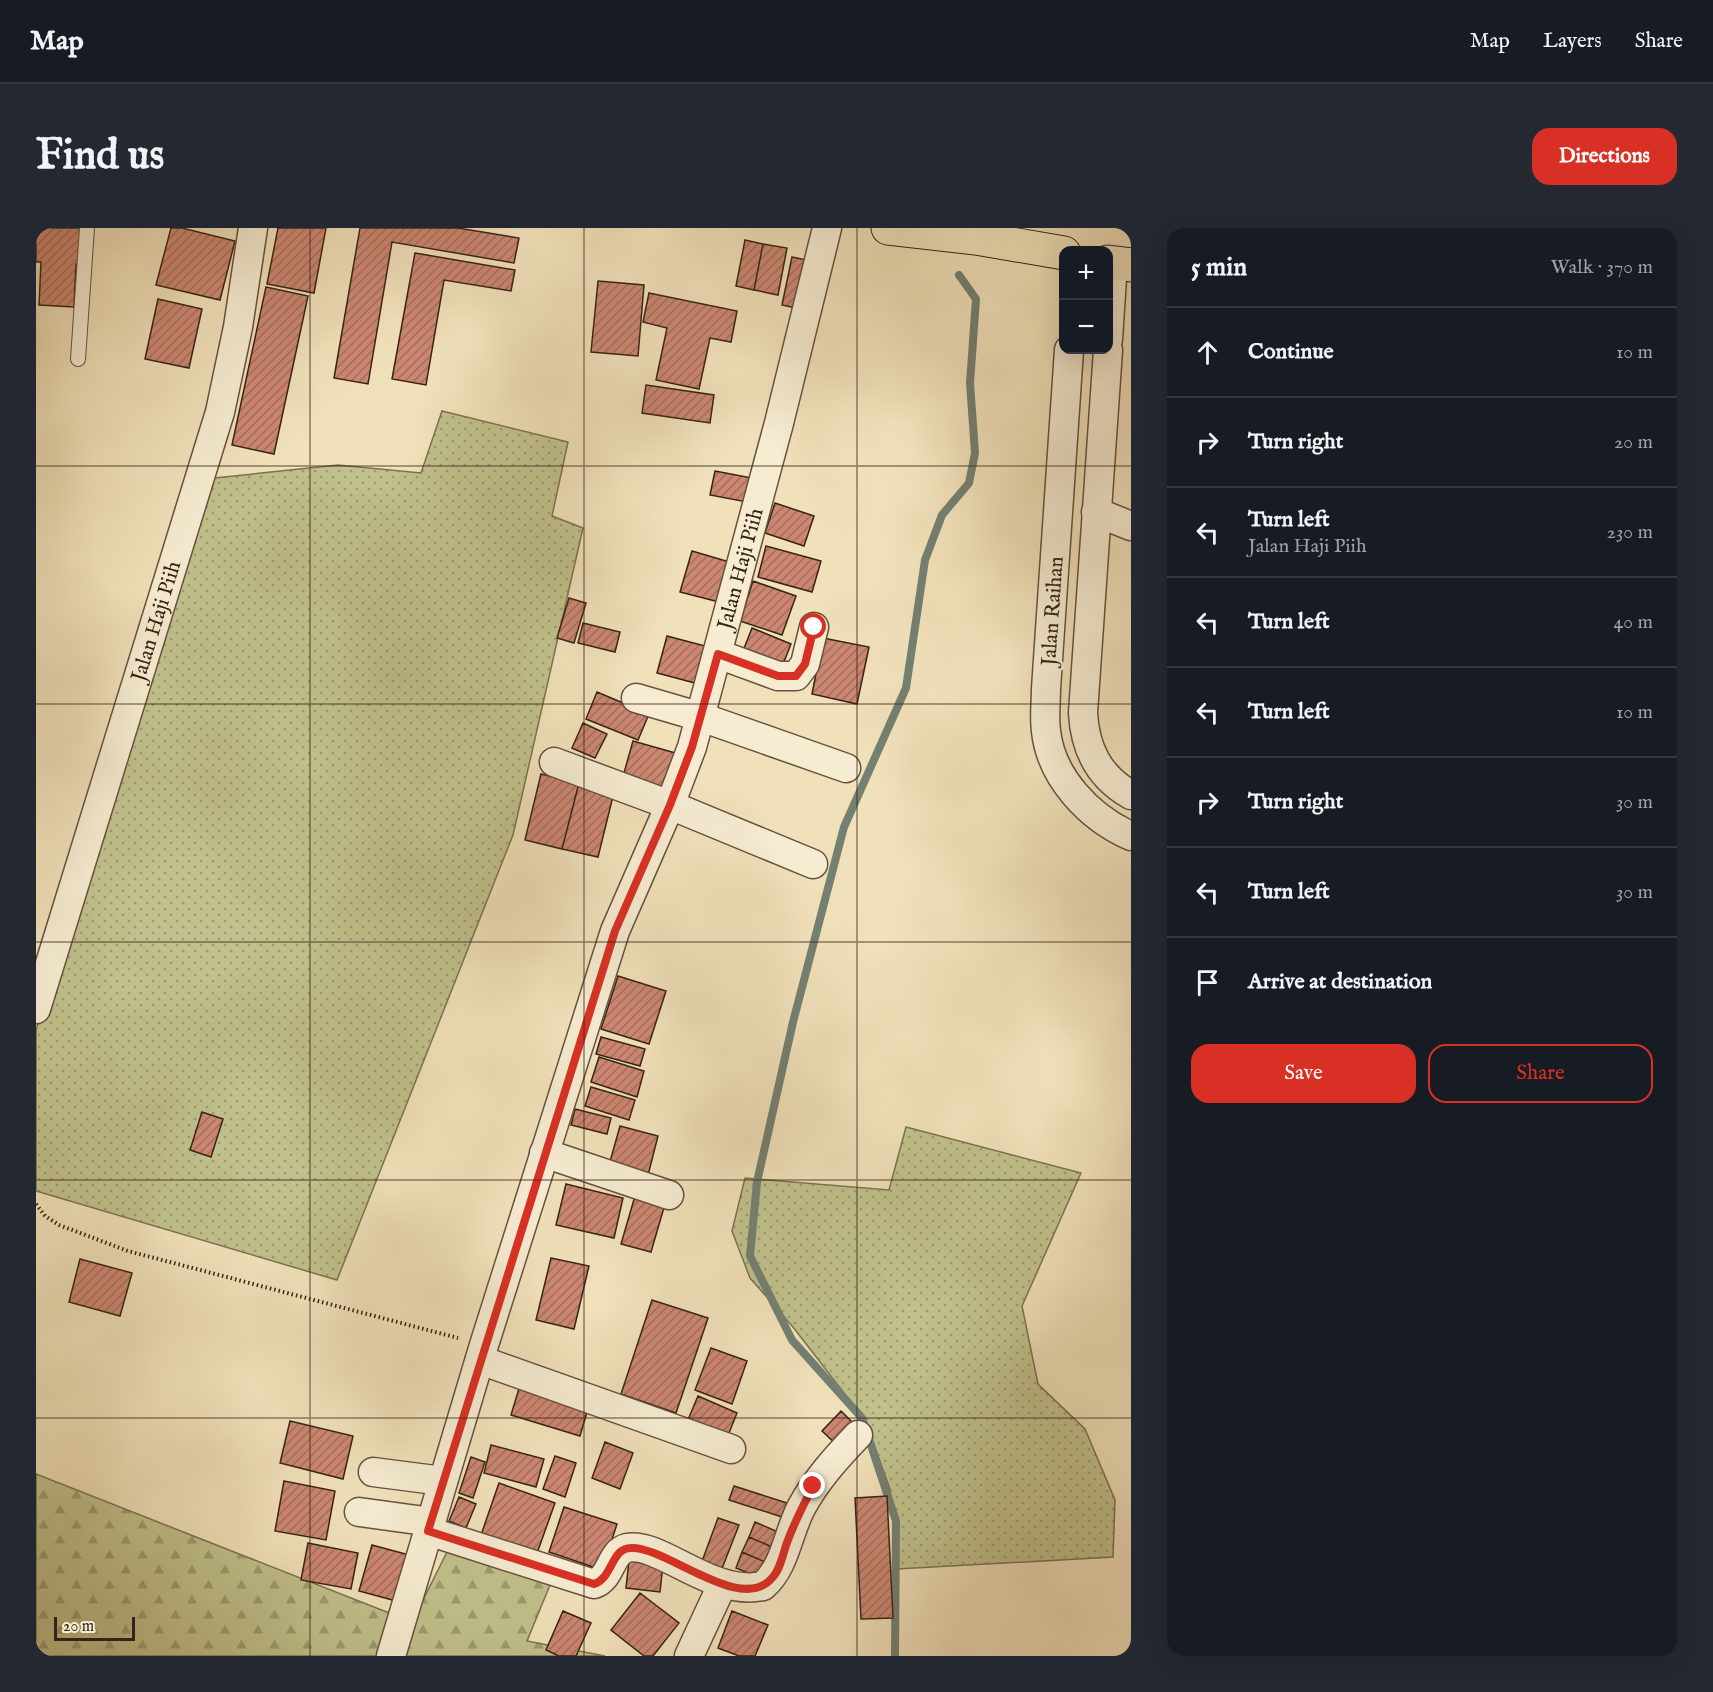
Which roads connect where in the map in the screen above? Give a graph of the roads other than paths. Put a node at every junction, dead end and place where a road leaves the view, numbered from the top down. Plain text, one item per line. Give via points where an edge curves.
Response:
1 (87, 228) edge
2 (253, 228) edge
3 (827, 228) edge
4 (896, 229) edge
5 (1025, 237) edge
6 (1059, 251) edge
7 (1118, 263) edge
8 (1113, 301) edge
9 (1069, 354) edge
10 (1108, 354) edge
11 (78, 359) dead end
12 (1096, 512) junction
13 (1131, 526) edge
14 (1053, 594) junction
15 (1090, 598) junction
16 (814, 627) dead end
17 (718, 654) junction
18 (636, 698) dead end
19 (701, 717) junction
20 (554, 762) dead end
21 (846, 768) dead end
22 (1131, 795) edge
23 (670, 805) junction
24 (1131, 836) edge
25 (813, 864) dead end
26 (36, 1009) edge
27 (544, 1153) junction
28 (669, 1196) dead end
29 (482, 1352) junction
30 (858, 1435) dead end
31 (731, 1449) dead end
32 (373, 1472) dead end
33 (443, 1481) junction
34 (359, 1512) dead end
35 (430, 1526) junction
36 (722, 1585) junction
37 (391, 1656) edge
38 (689, 1656) edge

1 - 11 lane
2 - 26 street, Jalan Haji Piih via 220,412
3 - 17 street, Jalan Haji Piih
4 - 5 highway via 976,238
5 - 6 highway
7 - 8 street
9 - 14 street, Jalan Raihan
10 - 12 street, Jalan Raihan
12 - 13 street
12 - 15 street, Jalan Raihan
14 - 15 street
14 - 24 street, Jalan Raihan via 1046,709 1049,745 1076,795 1103,820
15 - 22 street, Jalan Raihan via 1084,728 1097,766
16 - 17 street via 805,664 796,676 778,676
17 - 19 street, Jalan Haji Piih
18 - 19 street
19 - 21 street
19 - 23 street, Jalan Haji Piih
20 - 23 street
23 - 25 street
23 - 27 street, Jalan Haji Piih via 615,931
27 - 28 street
27 - 29 street, Jalan Haji Piih
29 - 31 street
29 - 33 street, Jalan Haji Piih
30 - 36 street via 813,1486 773,1578 755,1588
32 - 33 street
33 - 35 street, Jalan Haji Piih
34 - 35 street
35 - 36 street via 594,1584 604,1580 619,1553 630,1547 649,1551
35 - 37 street, Jalan Haji Piih
36 - 38 street

